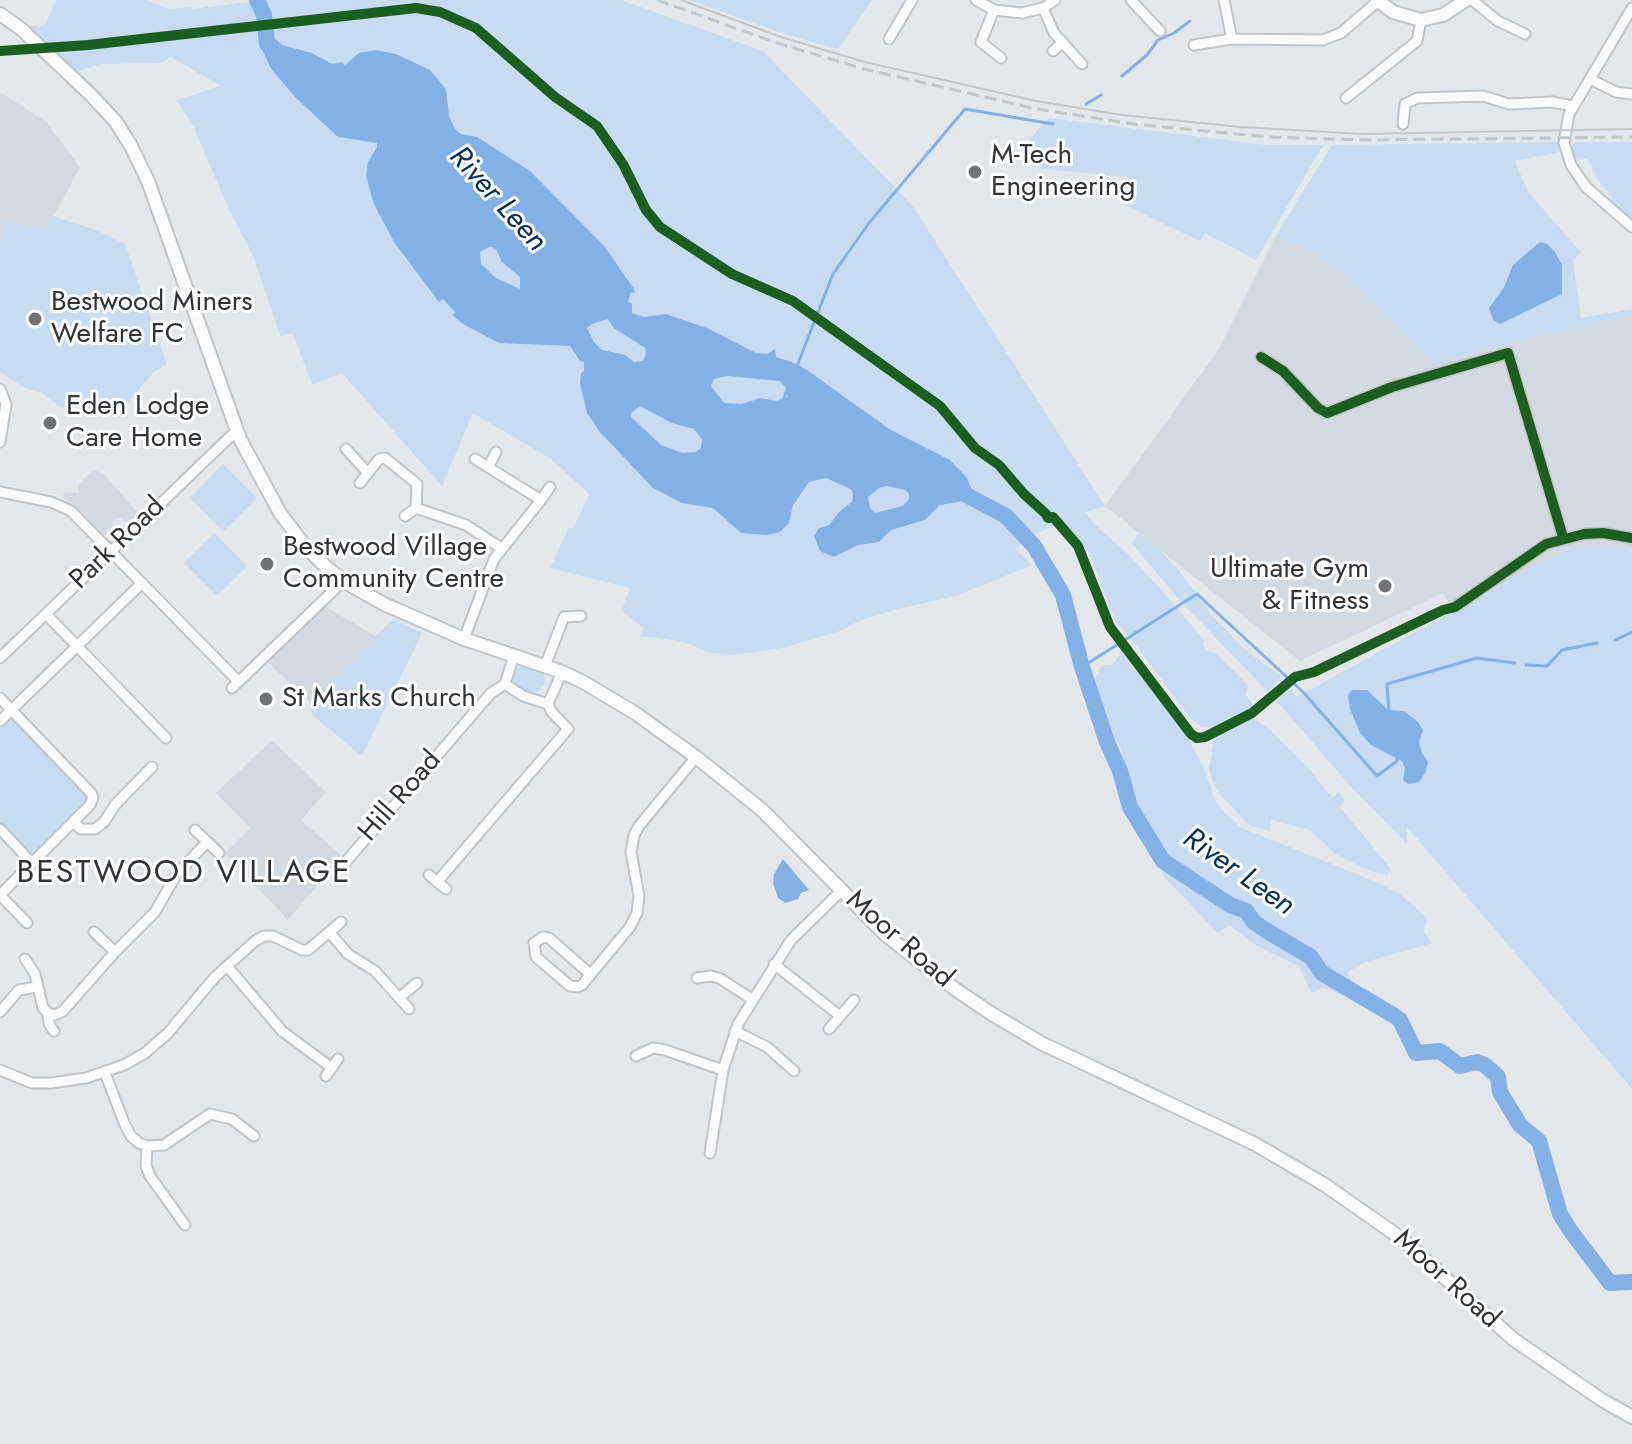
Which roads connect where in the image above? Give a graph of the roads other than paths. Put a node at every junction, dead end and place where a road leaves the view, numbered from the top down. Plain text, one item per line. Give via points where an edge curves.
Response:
1 (912, 0) edge
2 (976, 0) edge
3 (1055, 0) edge
4 (1131, 0) edge
5 (1224, 0) edge
6 (1377, 0) edge
7 (1466, 0) edge
8 (1472, 0) edge
9 (1043, 8) junction
10 (1632, 8) edge
11 (994, 10) junction
12 (0, 14) edge
13 (1421, 20) junction
14 (1160, 31) dead end
15 (1525, 34) dead end
16 (889, 39) dead end
17 (1232, 39) junction
18 (1063, 42) junction
19 (1194, 45) dead end
20 (1053, 51) dead end
21 (1001, 58) dead end
22 (1082, 64) dead end
23 (1590, 79) junction
24 (1632, 94) edge
25 (1346, 98) dead end
26 (1573, 106) junction
27 (1403, 124) dead end
28 (1632, 227) edge
29 (1261, 357) dead end
30 (0, 389) edge
31 (236, 431) junction
32 (0, 442) edge
33 (346, 449) dead end
34 (496, 452) dead end
35 (475, 459) dead end
36 (489, 466) junction
37 (368, 473) junction
38 (360, 483) dead end
39 (550, 487) dead end
40 (0, 492) edge
41 (541, 500) junction
42 (416, 508) junction
43 (405, 516) dead end
44 (1563, 537) junction
45 (1632, 538) edge
46 (501, 548) junction
47 (111, 551) junction
48 (341, 579) junction
49 (142, 583) junction
50 (1455, 607) dead end
51 (46, 614) junction
52 (581, 616) dead end
53 (464, 639) junction
54 (77, 646) junction
55 (514, 655) junction
56 (0, 658) edge
57 (545, 666) junction
58 (562, 672) junction
59 (505, 684) junction
60 (0, 698) edge
61 (548, 704) junction
62 (11, 710) junction
63 (0, 721) edge
64 (166, 738) dead end
65 (696, 757) junction
66 (152, 767) dead end
67 (73, 822) junction
68 (195, 830) dead end
69 (1, 831) edge
70 (207, 842) junction
71 (219, 853) dead end
72 (32, 863) junction
73 (343, 865) dead end
74 (446, 889) dead end
75 (841, 891) junction
76 (0, 895) edge
77 (341, 922) dead end
78 (27, 923) dead end
79 (94, 932) dead end
80 (330, 933) junction
81 (115, 952) junction
82 (25, 959) dead end
83 (774, 964) junction
84 (227, 966) junction
85 (590, 974) junction
86 (697, 978) dead end
87 (417, 983) dead end
88 (36, 987) junction
89 (399, 998) junction
90 (752, 999) junction
91 (854, 1000) dead end
92 (409, 1009) dead end
93 (0, 1012) edge
94 (48, 1013) junction
95 (840, 1016) junction
96 (829, 1029) dead end
97 (54, 1031) dead end
98 (735, 1031) junction
99 (651, 1036) dead end
100 (653, 1048) junction
101 (636, 1056) dead end
102 (783, 1061) junction
103 (332, 1068) dead end
104 (774, 1068) dead end
105 (0, 1070) edge
106 (723, 1070) junction
107 (794, 1071) dead end
108 (105, 1073) junction
109 (251, 1129) dead end
110 (147, 1146) junction
111 (710, 1153) dead end
112 (185, 1225) dead end
113 (1632, 1417) edge

1 - 16 street via 901,30
2 - 11 street
3 - 9 street
4 - 14 street
5 - 17 street
6 - 13 main road via 1393,12
6 - 17 street via 1341,33 1323,40
7 - 13 main road via 1443,15
8 - 15 street
9 - 11 street via 1022,13
9 - 18 street
10 - 23 street
11 - 21 street via 981,42
12 - 31 main road, Moor Road via 91,95 131,146
13 - 25 street via 1417,41
17 - 19 street
18 - 20 street
18 - 22 street
23 - 24 street
23 - 26 street
26 - 27 street via 1509,104 1483,96 1417,98 1398,111
26 - 28 street via 1564,143 1571,165 1586,187
29 - 44 street via 1292,378 1327,413 1392,387 1508,353
30 - 32 street via 6,404
31 - 47 street, Park Road
31 - 48 main road, Moor Road via 292,530
33 - 37 street
34 - 36 street
35 - 36 street
36 - 41 street
37 - 38 street
37 - 42 street via 385,458 417,484
39 - 41 street
40 - 47 street via 65,507
41 - 46 street
42 - 43 street
42 - 46 street via 466,525
44 - 45 street via 1603,533
44 - 50 street via 1531,552
46 - 53 street
47 - 49 street
47 - 51 street, Park Road
48 - 49 street via 235,685
48 - 53 main road, Moor Road
49 - 54 street
51 - 54 street
51 - 56 street, Park Road
52 - 57 street via 564,617
53 - 55 main road, Moor Road
54 - 62 street
54 - 64 street
55 - 57 main road, Moor Road
55 - 59 street
57 - 58 main road, Moor Road
58 - 61 street
58 - 65 main road, Moor Road via 625,707
59 - 61 street
59 - 73 street, Hill Road via 491,693
60 - 62 street
61 - 74 street via 571,726 433,878
62 - 63 street
62 - 67 street via 91,793 90,805
65 - 75 main road, Moor Road via 781,827
65 - 85 street via 634,835 637,913
66 - 67 street via 143,784 95,829 81,829
67 - 72 street
68 - 70 street
69 - 72 street
70 - 71 street
70 - 81 street via 176,875 157,909
72 - 76 street
75 - 83 street
75 - 113 main road, Moor Road via 887,936 992,1014 1069,1058 1255,1144 1361,1208 1513,1339
76 - 78 street
77 - 80 street
79 - 81 street
80 - 84 street via 308,950 264,936
80 - 89 street
81 - 94 street via 63,1011
82 - 88 street via 33,968
83 - 90 street
83 - 95 street
84 - 103 street via 282,1031
84 - 108 street via 156,1045
85 - 85 street via 578,987 570,986 536,957 534,943 549,938
86 - 90 street via 715,971
87 - 89 street
88 - 93 street via 19,990
88 - 94 street
89 - 92 street
90 - 98 street
91 - 95 street
94 - 97 street
95 - 96 street
98 - 102 street via 757,1040
98 - 106 street
99 - 100 street
100 - 101 street
100 - 106 street
102 - 104 street
102 - 107 street
105 - 108 street via 39,1084
106 - 111 street
108 - 110 street via 131,1136
109 - 110 street via 210,1114 164,1145
110 - 112 street via 150,1176

